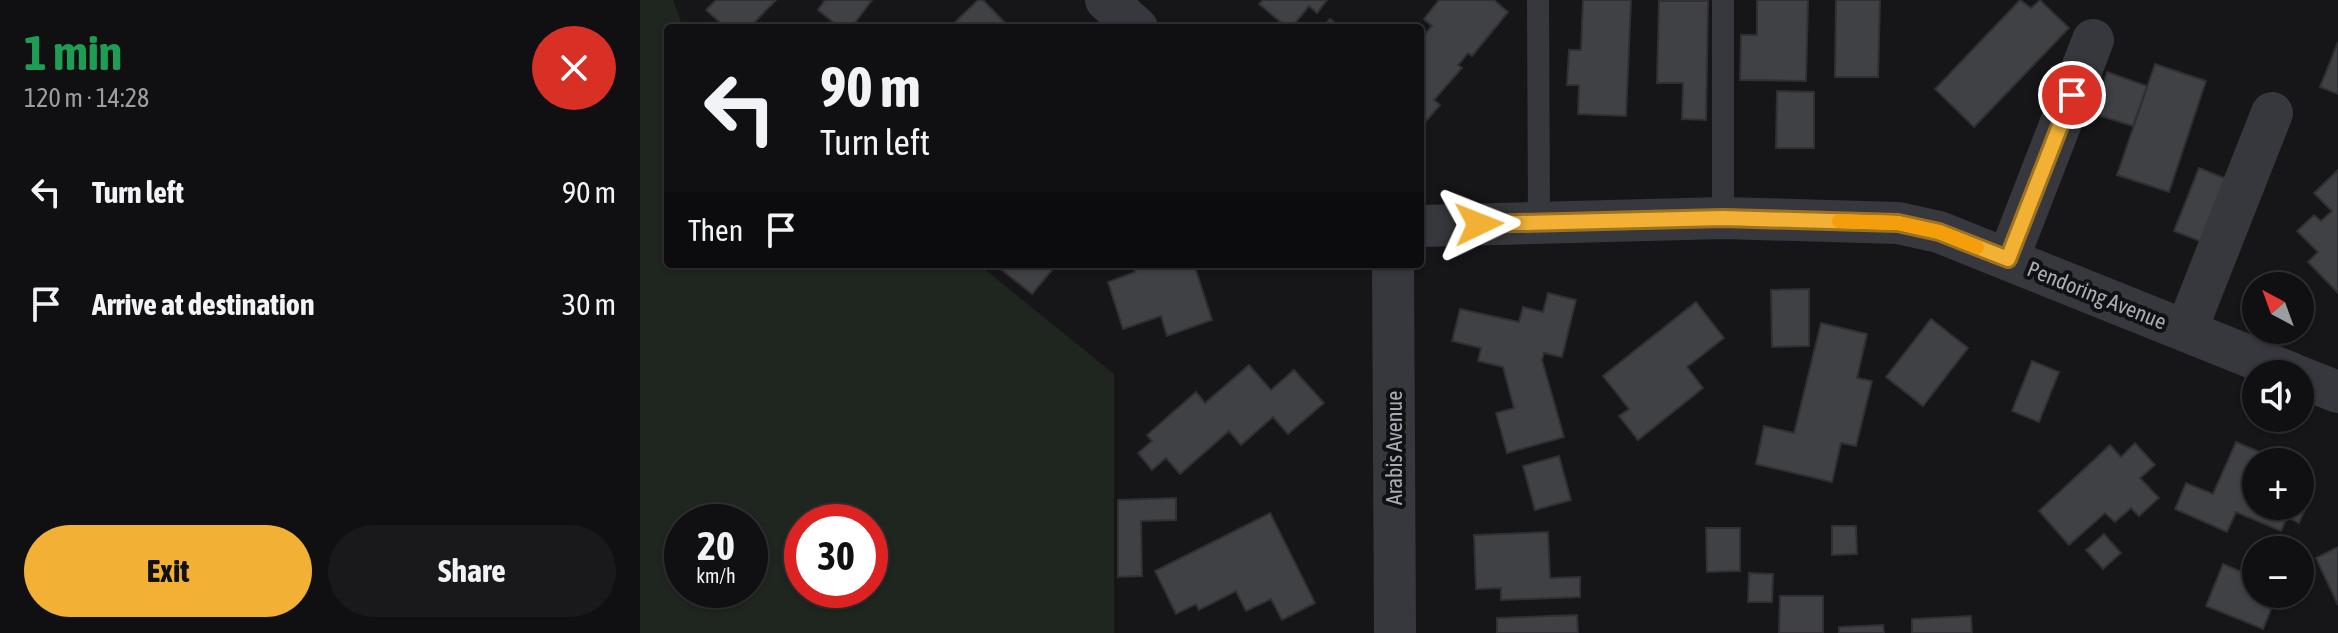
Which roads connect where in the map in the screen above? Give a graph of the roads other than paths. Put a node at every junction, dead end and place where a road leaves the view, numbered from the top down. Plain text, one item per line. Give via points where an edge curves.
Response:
1 (1106, 0) edge
2 (1538, 0) edge
3 (1723, 0) edge
4 (1133, 24) edge
5 (2093, 40) dead end
6 (2272, 113) dead end
7 (1723, 218) junction
8 (1539, 221) junction
9 (1424, 226) edge
10 (2008, 259) junction
11 (1393, 268) edge
12 (2186, 331) junction
13 (2258, 360) edge
14 (2314, 383) edge
15 (2338, 392) edge
16 (1395, 633) edge

1 - 4 street
2 - 8 lane
3 - 7 lane
5 - 10 street
6 - 12 street
7 - 8 street, Pendoring Avenue
7 - 10 street, Pendoring Avenue via 1898,223 1939,232
8 - 9 street, Pendoring Avenue
10 - 12 street, Pendoring Avenue
11 - 16 street, Arabis Avenue
12 - 13 street, Pendoring Avenue
14 - 15 street

